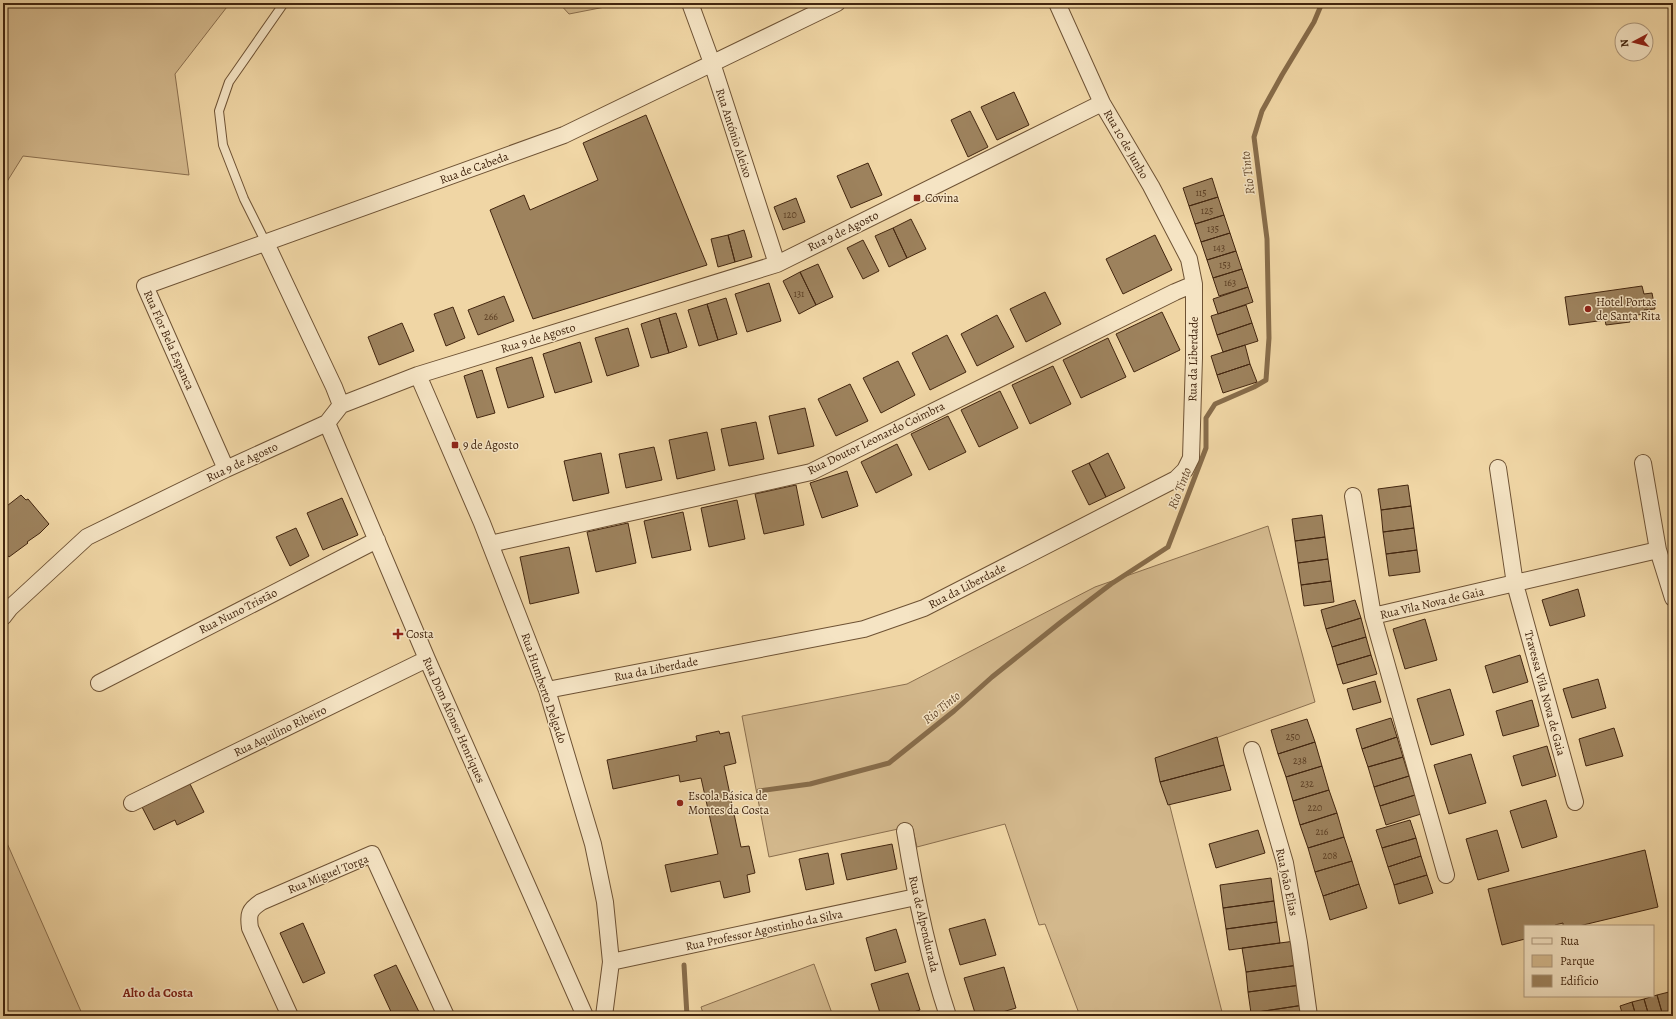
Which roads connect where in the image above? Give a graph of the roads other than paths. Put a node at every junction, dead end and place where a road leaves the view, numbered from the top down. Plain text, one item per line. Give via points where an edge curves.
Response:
1 (284, 3) edge
2 (690, 3) edge
3 (837, 3) edge
4 (1057, 3) edge
5 (712, 63) junction
6 (1102, 103) junction
7 (266, 243) junction
8 (777, 264) junction
9 (1194, 284) junction
10 (418, 375) junction
11 (341, 405) junction
12 (327, 423) junction
13 (1643, 463) dead end
14 (1498, 468) dead end
15 (226, 469) junction
16 (1353, 496) dead end
17 (377, 540) junction
18 (490, 544) junction
19 (1658, 550) junction
20 (1515, 584) junction
21 (1673, 598) edge
22 (1373, 616) junction
23 (3, 617) edge
24 (427, 659) junction
25 (99, 683) dead end
26 (547, 690) junction
27 (1252, 750) dead end
28 (1575, 802) dead end
29 (132, 803) dead end
30 (905, 831) dead end
31 (1446, 875) dead end
32 (916, 897) junction
33 (611, 962) junction
34 (290, 1016) edge
35 (446, 1016) edge
36 (585, 1016) edge
37 (604, 1016) edge
38 (948, 1016) edge
39 (1309, 1016) edge

1 - 7 lane via 229,82 219,111 223,145 244,199
2 - 5 street, Rua António Aleixo
3 - 5 street, Rua de Cabeda
4 - 6 street, Rua 10 de Junho
5 - 7 street, Rua de Cabeda via 564,135
5 - 8 street, Rua António Aleixo
6 - 8 street, Rua 9 de Agosto
6 - 9 street, Rua 10 de Junho via 1189,259
7 - 11 street
7 - 15 street, Rua Flor Bela Espanca via 144,286
8 - 10 street, Rua 9 de Agosto
9 - 18 street, Rua Doutor Leonardo Coimbra via 811,472
9 - 26 street, Rua da Liberdade via 1191,458 1185,470 1176,479 924,608 864,629
10 - 11 street, Rua 9 de Agosto
10 - 18 street, Rua Humberto Delgado
11 - 12 street, Rua 9 de Agosto
12 - 15 street, Rua 9 de Agosto
12 - 17 street, Rua Dom Afonso Henriques
13 - 19 street
14 - 20 street, Travessa Vila Nova de Gaia
15 - 23 street, Rua 9 de Agosto via 87,537
16 - 22 street
17 - 24 street, Rua Dom Afonso Henriques
17 - 25 street, Rua Nuno Tristão
18 - 26 street, Rua Humberto Delgado
19 - 20 street, Rua Vila Nova de Gaia
19 - 21 street
20 - 22 street, Rua Vila Nova de Gaia
20 - 28 street, Travessa Vila Nova de Gaia
22 - 31 street, Rua Vila Nova de Gaia
24 - 29 street, Rua Aquilino Ribeiro
24 - 36 street, Rua Dom Afonso Henriques
26 - 33 street, Rua Humberto Delgado via 593,844 605,902
27 - 39 street, Rua João Elias via 1284,863
30 - 32 street, Rua de Alpendurada
32 - 33 street, Rua Professor Agostinho da Silva
32 - 38 street, Rua de Alpendurada
33 - 37 street, Rua Humberto Delgado
34 - 35 street, Rua Miguel Torga via 250,928 249,916 253,908 261,902 372,854

